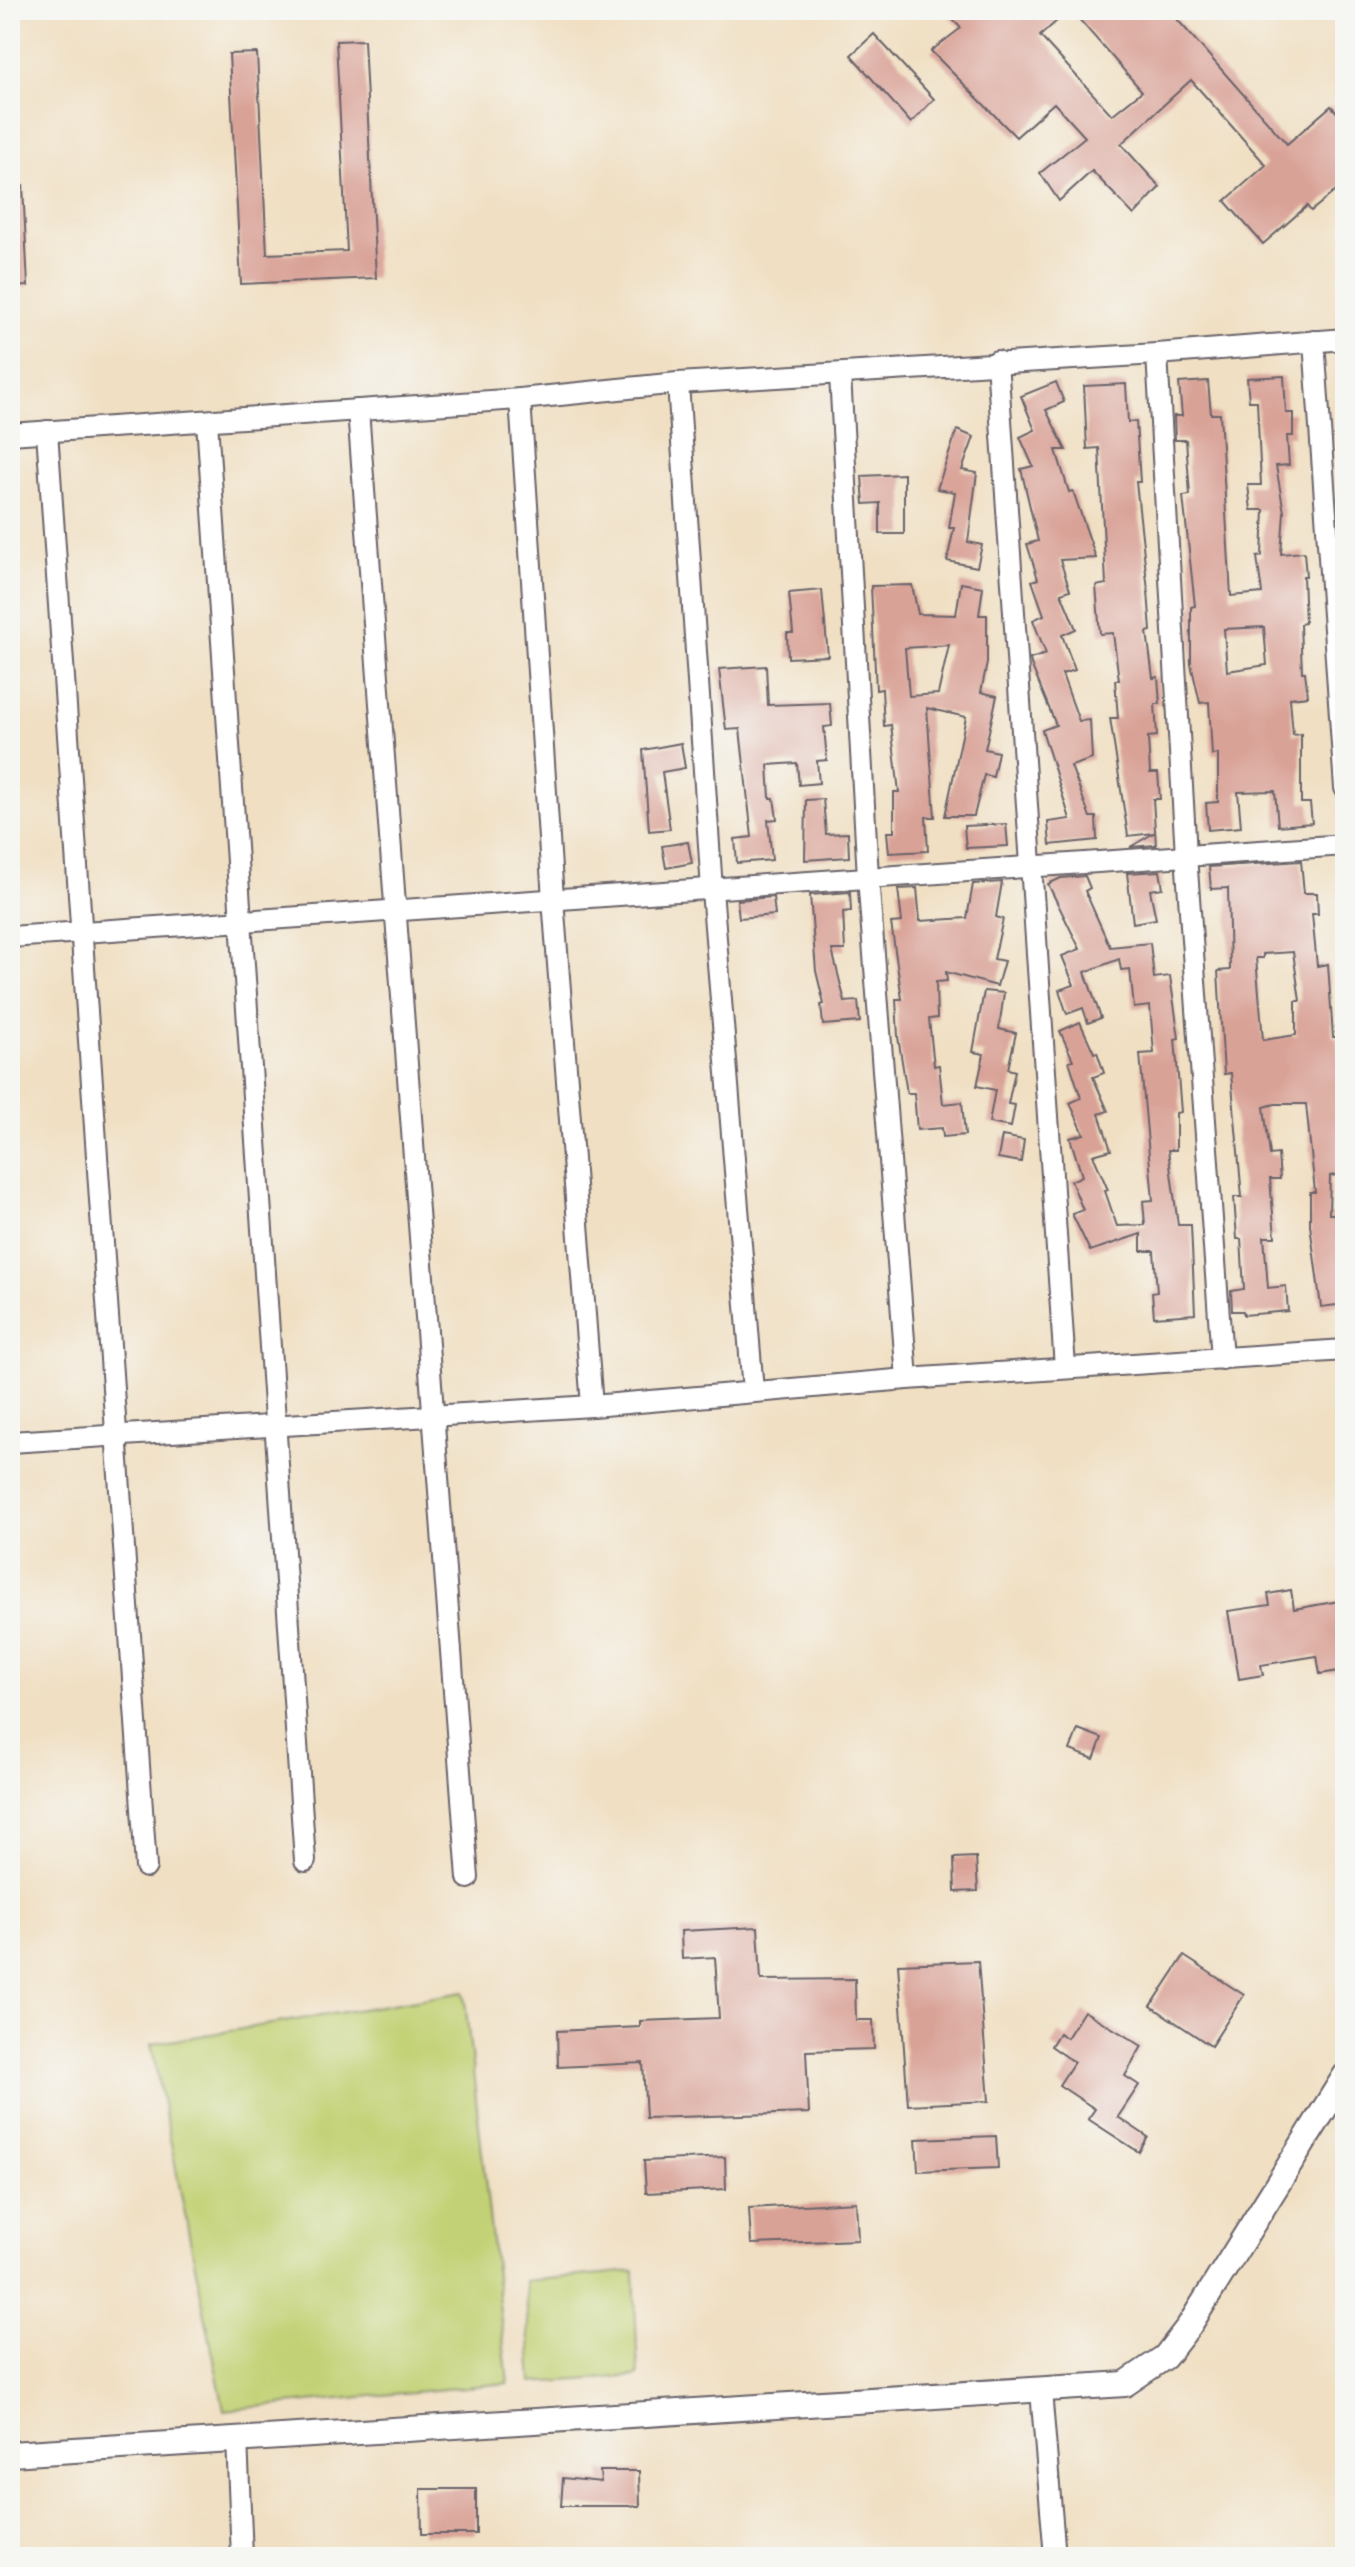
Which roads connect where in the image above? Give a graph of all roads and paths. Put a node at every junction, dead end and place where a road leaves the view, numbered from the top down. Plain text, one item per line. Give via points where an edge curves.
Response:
1 (1345, 339) edge
2 (1314, 341) junction
3 (1157, 354) junction
4 (997, 361) junction
5 (840, 375) junction
6 (678, 383) junction
7 (520, 399) junction
8 (358, 410) junction
9 (207, 421) junction
10 (47, 431) junction
11 (10, 434) edge
12 (1345, 788) edge
13 (1345, 845) edge
14 (1186, 855) junction
15 (1030, 867) junction
16 (868, 877) junction
17 (712, 890) junction
18 (553, 899) junction
19 (395, 910) junction
20 (240, 921) junction
21 (82, 930) junction
22 (10, 937) edge
23 (1345, 1350) edge
24 (1222, 1359) junction
25 (1065, 1368) junction
26 (907, 1379) junction
27 (753, 1391) junction
28 (592, 1406) junction
29 (434, 1415) junction
30 (273, 1425) junction
31 (116, 1434) junction
32 (10, 1442) edge
33 (305, 1861) dead end
34 (146, 1867) dead end
35 (468, 1878) dead end
36 (1345, 2076) edge
37 (1041, 2391) junction
38 (237, 2439) junction
39 (10, 2454) edge
40 (242, 2557) edge
41 (1055, 2557) edge

1 - 2 street
2 - 3 street
2 - 12 street
3 - 4 street
3 - 14 street
4 - 5 street
4 - 15 street
5 - 6 street
5 - 16 street
6 - 7 street
6 - 17 street
7 - 8 street
7 - 18 street
8 - 9 street
8 - 19 street
9 - 10 street
9 - 20 street
10 - 11 street
10 - 21 street
13 - 14 street
14 - 15 street
14 - 24 street
15 - 16 street
15 - 25 street
16 - 17 street
16 - 26 street
17 - 18 street
17 - 27 street
18 - 19 street
18 - 28 street
19 - 20 street
19 - 29 street
20 - 21 street
20 - 30 street
21 - 22 street
21 - 31 street
23 - 24 street
24 - 25 street
25 - 26 street
26 - 27 street
27 - 28 street
28 - 29 street
29 - 30 street
29 - 35 street
30 - 31 street
30 - 33 street
31 - 32 street
31 - 34 street
36 - 37 street via 1165,2357 1125,2384
37 - 38 street
37 - 41 street
38 - 39 street
38 - 40 street

